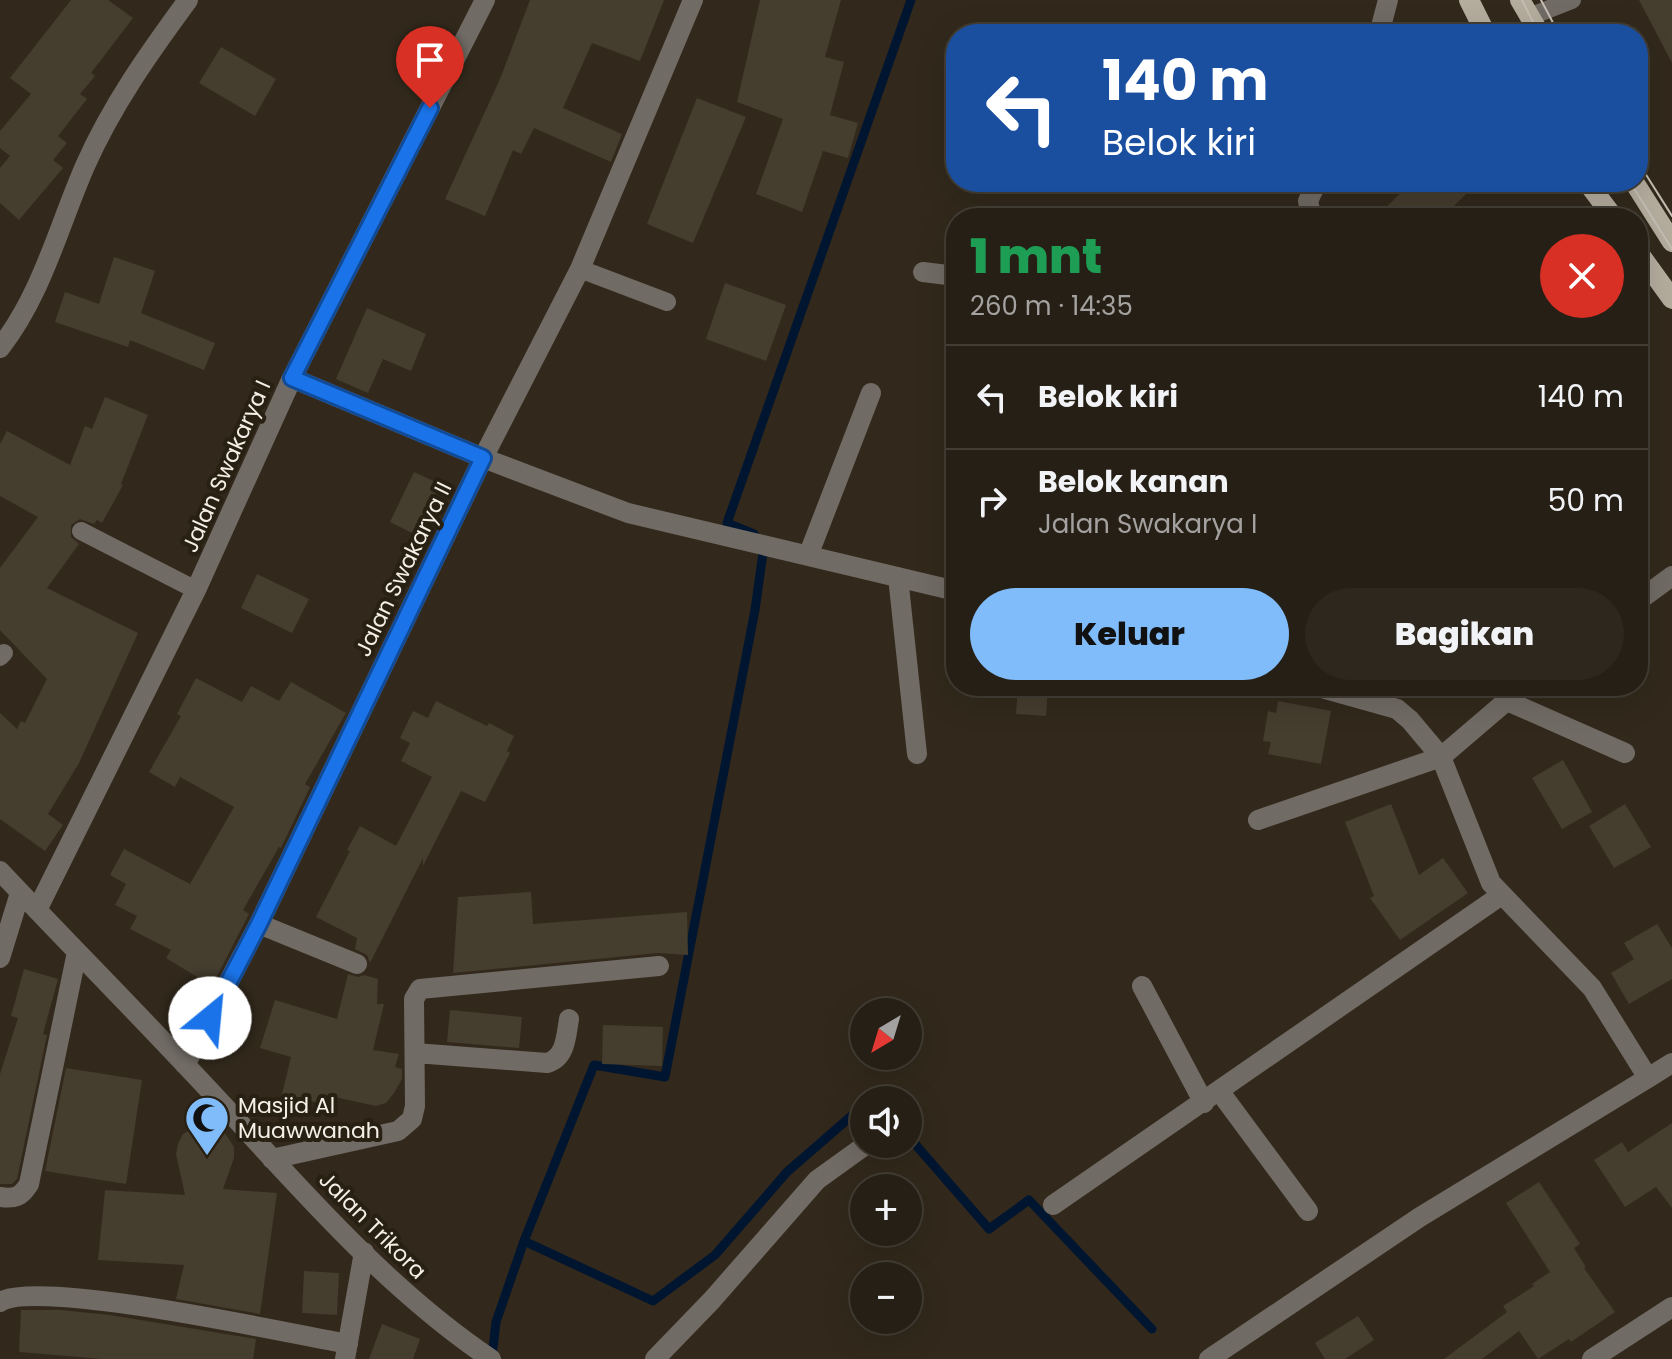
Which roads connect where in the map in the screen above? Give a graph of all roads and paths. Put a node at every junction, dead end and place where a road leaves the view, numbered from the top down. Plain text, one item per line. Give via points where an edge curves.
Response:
1 (188, 0) edge
2 (485, 0) edge
3 (693, 0) edge
4 (1388, 0) edge
5 (1469, 0) edge
6 (1572, 0) edge
7 (1530, 17) edge
8 (1382, 24) edge
9 (1481, 24) edge
10 (1640, 192) edge
11 (1672, 242) edge
12 (1648, 266) edge
13 (580, 269) junction
14 (923, 272) dead end
15 (946, 275) edge
16 (1672, 299) edge
17 (667, 302) dead end
18 (0, 348) edge
19 (292, 378) junction
20 (871, 393) dead end
21 (483, 458) junction
22 (81, 531) dead end
23 (808, 556) junction
24 (1672, 576) edge
25 (898, 577) junction
26 (946, 589) edge
27 (196, 590) junction
28 (1648, 594) edge
29 (1351, 696) edge
30 (1510, 696) edge
31 (1505, 700) junction
32 (1625, 753) dead end
33 (917, 754) dead end
34 (1441, 757) junction
35 (1258, 820) dead end
36 (0, 871) edge
37 (20, 893) junction
38 (1500, 896) junction
39 (37, 910) junction
40 (259, 924) junction
41 (77, 952) junction
42 (0, 958) edge
43 (357, 964) dead end
44 (659, 966) dead end
45 (1142, 986) dead end
46 (569, 1019) dead end
47 (415, 1053) junction
48 (1672, 1063) edge
49 (185, 1065) junction
50 (1648, 1078) junction
51 (1212, 1097) junction
52 (850, 1156) edge
53 (272, 1159) junction
54 (0, 1197) edge
55 (1053, 1205) dead end
56 (1308, 1211) dead end
57 (364, 1252) junction
58 (0, 1302) edge
59 (1672, 1307) edge
60 (347, 1352) edge
61 (491, 1359) edge
62 (655, 1359) edge
63 (1209, 1359) edge
64 (1592, 1359) edge

1 - 18 street via 114,107 31,302
2 - 19 street, Jalan Swakarya I
3 - 13 street, Jalan Swakarya II
4 - 8 street
5 - 9 main road
6 - 7 lane
10 - 11 main road
12 - 16 main road
13 - 17 lane
13 - 21 street, Jalan Swakarya II
14 - 15 street
19 - 21 street
19 - 27 street, Jalan Swakarya I
20 - 23 street
21 - 23 street via 628,513
21 - 40 street, Jalan Swakarya II
22 - 27 lane
23 - 25 street
24 - 28 street
25 - 26 street
25 - 33 street
27 - 39 street, Jalan Swakarya I
29 - 34 street via 1397,709
30 - 31 street
31 - 32 street
31 - 34 street
34 - 35 street
34 - 38 street
36 - 37 street, Jalan Trikora
37 - 39 street, Jalan Trikora
37 - 42 street
38 - 50 street via 1592,988
38 - 51 street
39 - 41 street, Jalan Trikora
40 - 43 street
40 - 49 street, Jalan Swakarya II
41 - 49 street, Jalan Trikora
41 - 54 street via 29,1184 14,1199
44 - 47 street via 420,989 414,999
45 - 51 street
46 - 47 street via 562,1053 547,1063
47 - 53 street via 415,1106 412,1119 398,1131
48 - 50 street
49 - 53 street, Jalan Trikora
50 - 63 street via 1420,1217
51 - 55 street
51 - 56 street
52 - 62 street via 817,1180
53 - 57 street, Jalan Trikora
57 - 60 street
57 - 61 street, Jalan Trikora via 454,1334
58 - 60 street via 30,1297 115,1302
59 - 64 street

